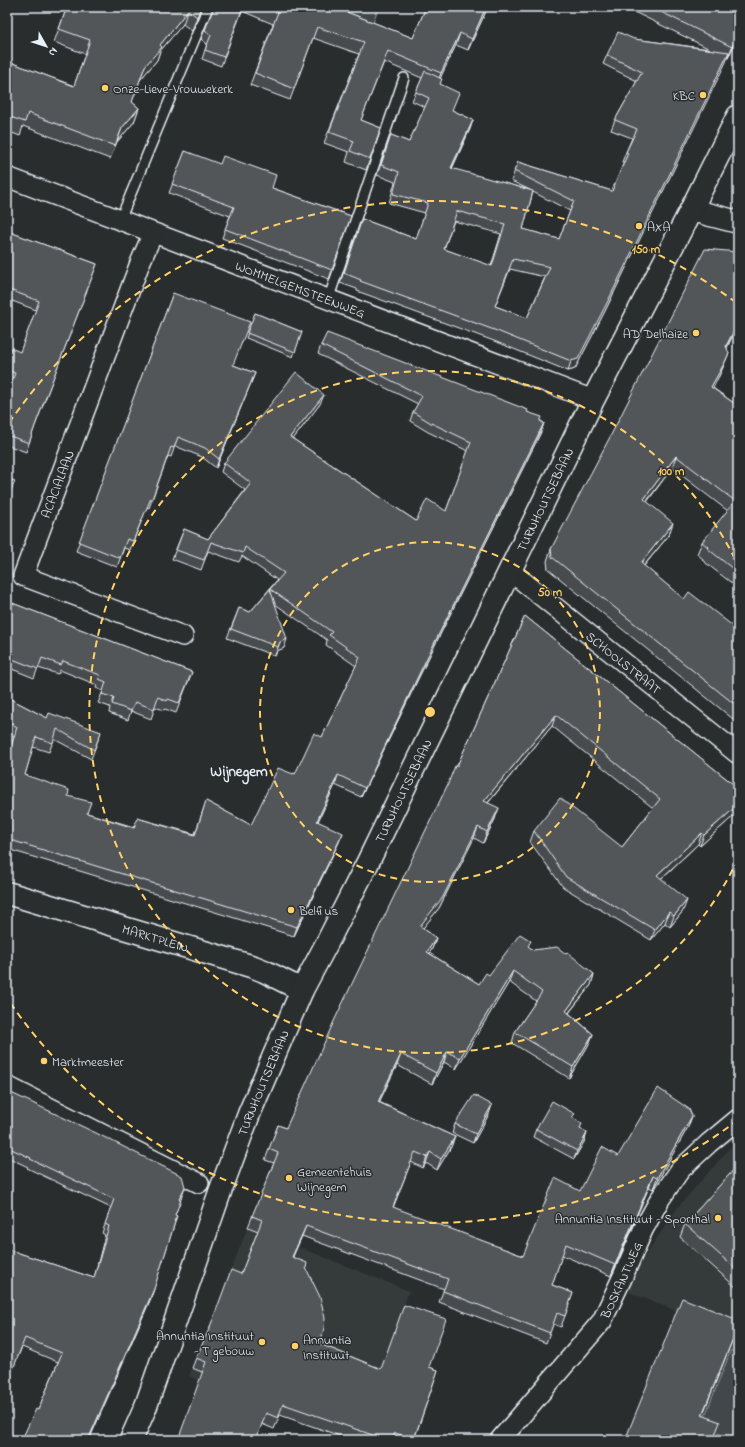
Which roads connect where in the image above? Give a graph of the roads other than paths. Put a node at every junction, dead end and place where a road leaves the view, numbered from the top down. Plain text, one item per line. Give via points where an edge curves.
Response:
1 (208, 7) edge
2 (404, 78) dead end
3 (738, 116) edge
4 (7, 177) edge
5 (691, 210) junction
6 (120, 220) junction
7 (738, 222) edge
8 (153, 233) junction
9 (328, 300) junction
10 (593, 400) junction
11 (510, 571) junction
12 (183, 636) dead end
13 (738, 754) edge
14 (7, 893) edge
15 (302, 990) junction
16 (7, 1086) edge
17 (738, 1119) edge
18 (199, 1184) dead end
19 (131, 1440) edge
20 (500, 1440) edge

1 - 6 lane
2 - 9 lane
3 - 5 main road, TURNHOUTSEBAAN
4 - 6 street, WOMMELGEMSTEENWEG
5 - 7 main road
5 - 10 main road, TURNHOUTSEBAAN
6 - 8 street, WOMMELGEMSTEENWEG
8 - 9 street, WOMMELGEMSTEENWEG
8 - 12 street, ACACIALAAN via 23,576
9 - 10 street, WOMMELGEMSTEENWEG
10 - 11 main road, TURNHOUTSEBAAN
11 - 13 street, SCHOOLSTRAAT
11 - 15 main road, TURNHOUTSEBAAN
14 - 15 main road, MARKTPLEIN via 264,971
15 - 19 main road, TURNHOUTSEBAAN via 249,1114 146,1406
16 - 18 street
17 - 20 street, BOSKANTWEG via 708,1142 680,1170 643,1230 602,1321

